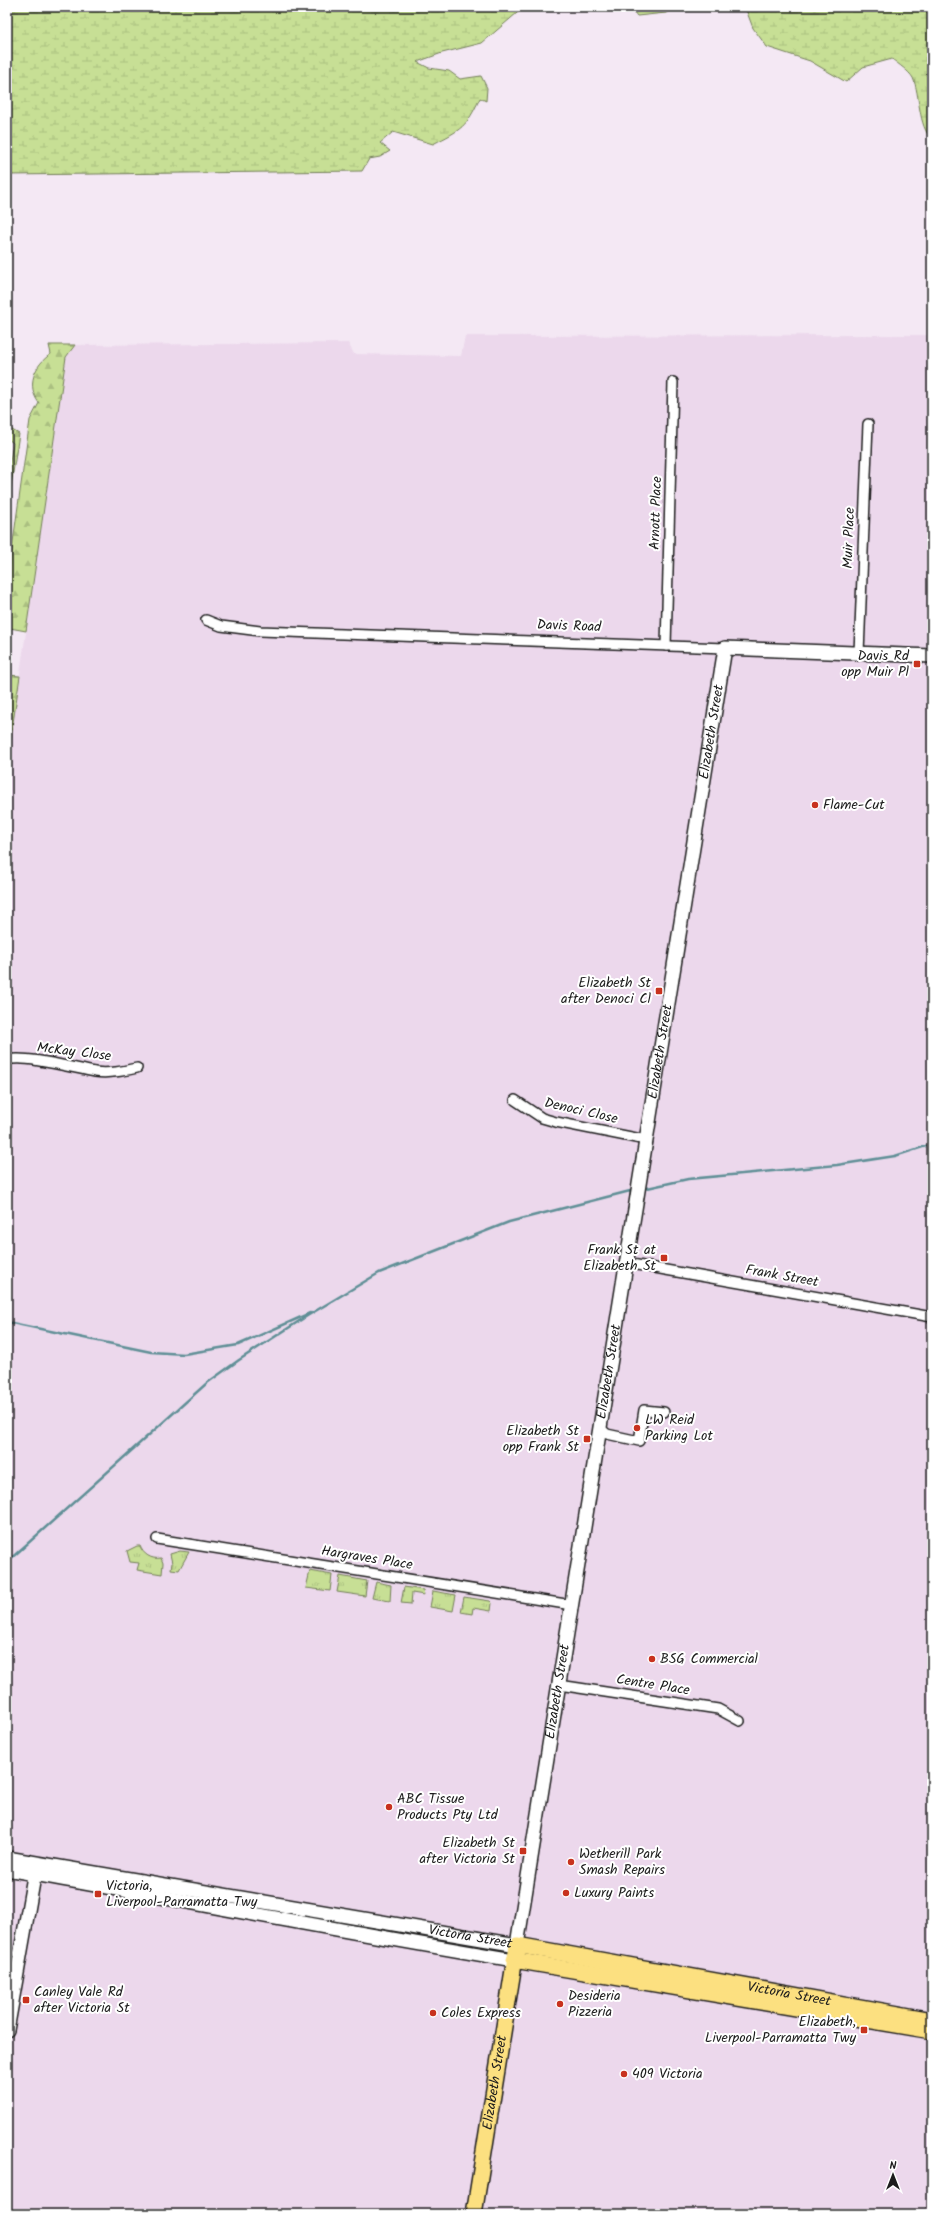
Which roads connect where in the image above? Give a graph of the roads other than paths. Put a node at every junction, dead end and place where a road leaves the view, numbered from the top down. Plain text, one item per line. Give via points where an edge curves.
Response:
1 (674, 382) dead end
2 (868, 424) dead end
3 (206, 620) dead end
4 (666, 646) junction
5 (725, 648) junction
6 (859, 653) junction
7 (932, 656) edge
8 (7, 1060) edge
9 (138, 1068) dead end
10 (515, 1100) dead end
11 (646, 1140) junction
12 (626, 1263) junction
13 (932, 1316) edge
14 (664, 1412) dead end
15 (600, 1428) junction
16 (158, 1539) dead end
17 (572, 1605) junction
18 (559, 1685) junction
19 (740, 1721) dead end
20 (7, 1858) edge
21 (7, 1869) edge
22 (35, 1869) junction
23 (517, 1945) junction
24 (514, 1960) junction
25 (932, 2020) edge
26 (7, 2030) edge
27 (932, 2031) edge
28 (474, 2214) edge

1 - 4 street, Arnott Place
2 - 6 street, Muir Place
3 - 4 street, Davis Road via 221,626 260,631
4 - 5 street, Davis Road
5 - 6 street, Davis Road
5 - 11 street, Elizabeth Street
6 - 7 street, Davis Road
8 - 9 street, McKay Close via 46,1062 96,1072
10 - 11 street, Denoci Close via 542,1118
11 - 12 street, Elizabeth Street
12 - 13 street, Frank Street
12 - 15 street, Elizabeth Street
14 - 15 street via 644,1410 639,1441 607,1434
15 - 17 street, Elizabeth Street
16 - 17 street, Hargraves Place
17 - 18 street, Elizabeth Street
18 - 19 street, Centre Place via 718,1709
18 - 23 street, Elizabeth Street
20 - 22 street, Victoria Street
21 - 22 street, Victoria Street
22 - 23 street, Victoria Street
22 - 24 street, Victoria Street via 328,1929
22 - 26 street
23 - 24 main road, Elizabeth Street
23 - 25 main road, Victoria Street
24 - 27 main road, Victoria Street
24 - 28 main road, Elizabeth Street

